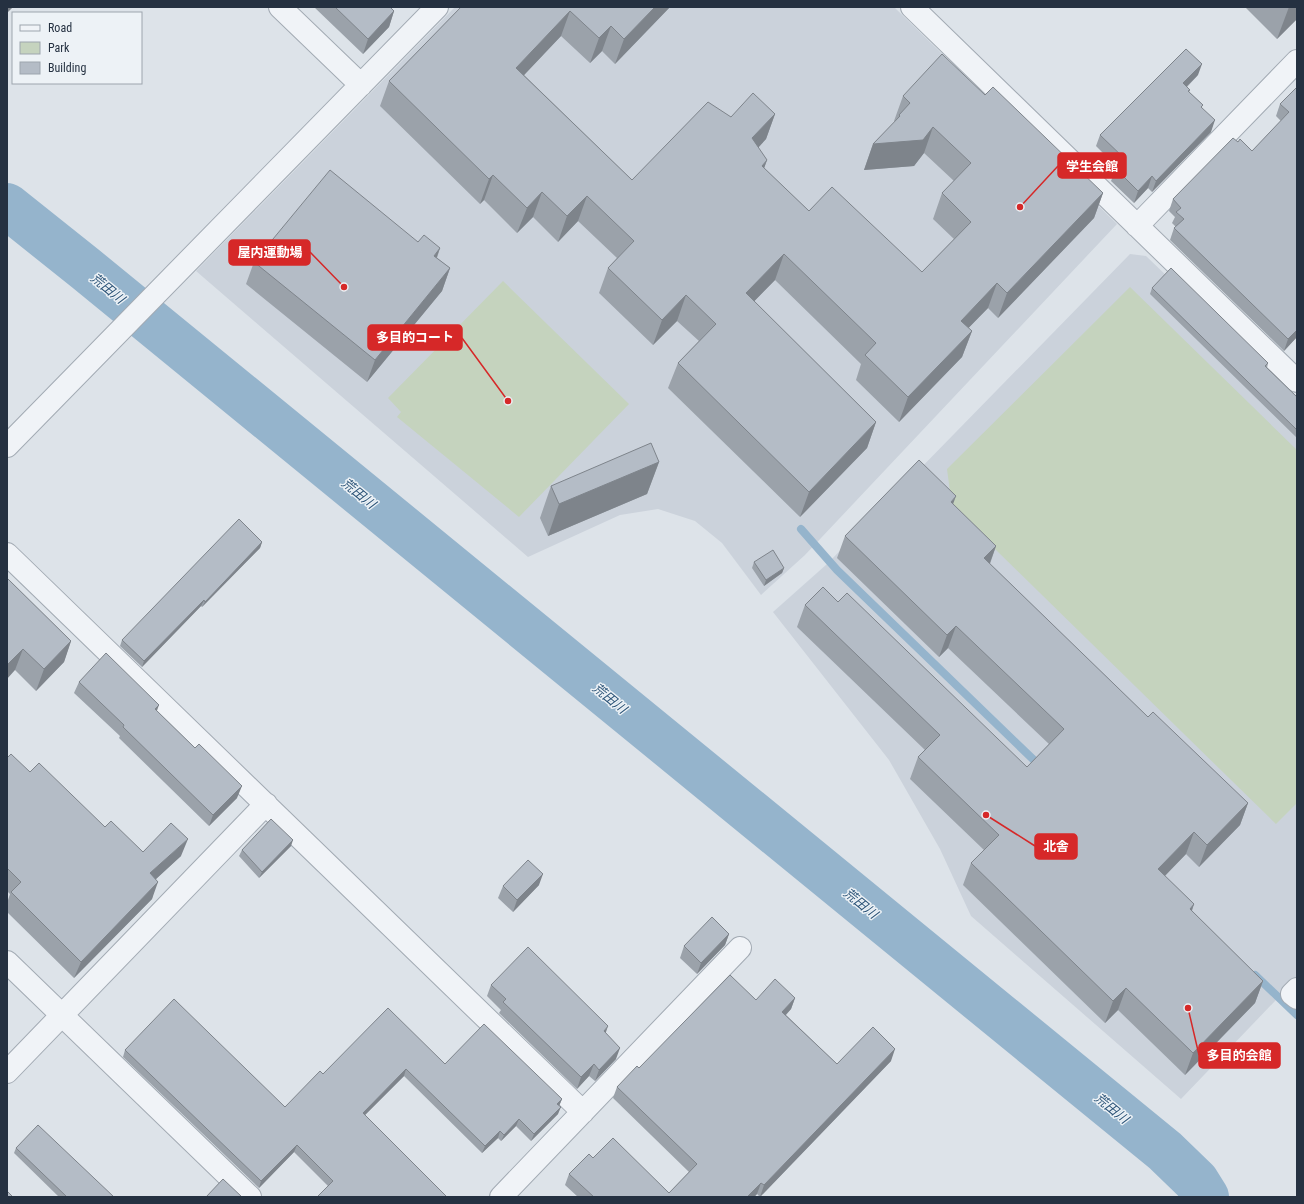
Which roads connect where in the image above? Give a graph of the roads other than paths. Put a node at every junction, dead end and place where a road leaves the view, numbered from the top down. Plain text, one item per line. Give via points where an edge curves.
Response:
1 (280, 7) edge
2 (437, 7) edge
3 (912, 7) edge
4 (1297, 61) edge
5 (361, 85) junction
6 (1137, 226) junction
7 (1297, 381) edge
8 (7, 446) edge
9 (7, 554) edge
10 (266, 804) junction
11 (740, 948) dead end
12 (7, 962) edge
13 (1297, 988) edge
14 (1297, 998) edge
15 (62, 1015) junction
16 (7, 1072) edge
17 (583, 1112) junction
18 (250, 1197) edge
19 (501, 1197) edge

1 - 5 street
2 - 5 street
3 - 6 street
4 - 6 street
5 - 8 street
6 - 7 street
9 - 10 street
10 - 15 street
10 - 17 street
11 - 17 street
12 - 15 street
13 - 14 street via 1292,994
15 - 16 street
15 - 18 street
17 - 19 street

